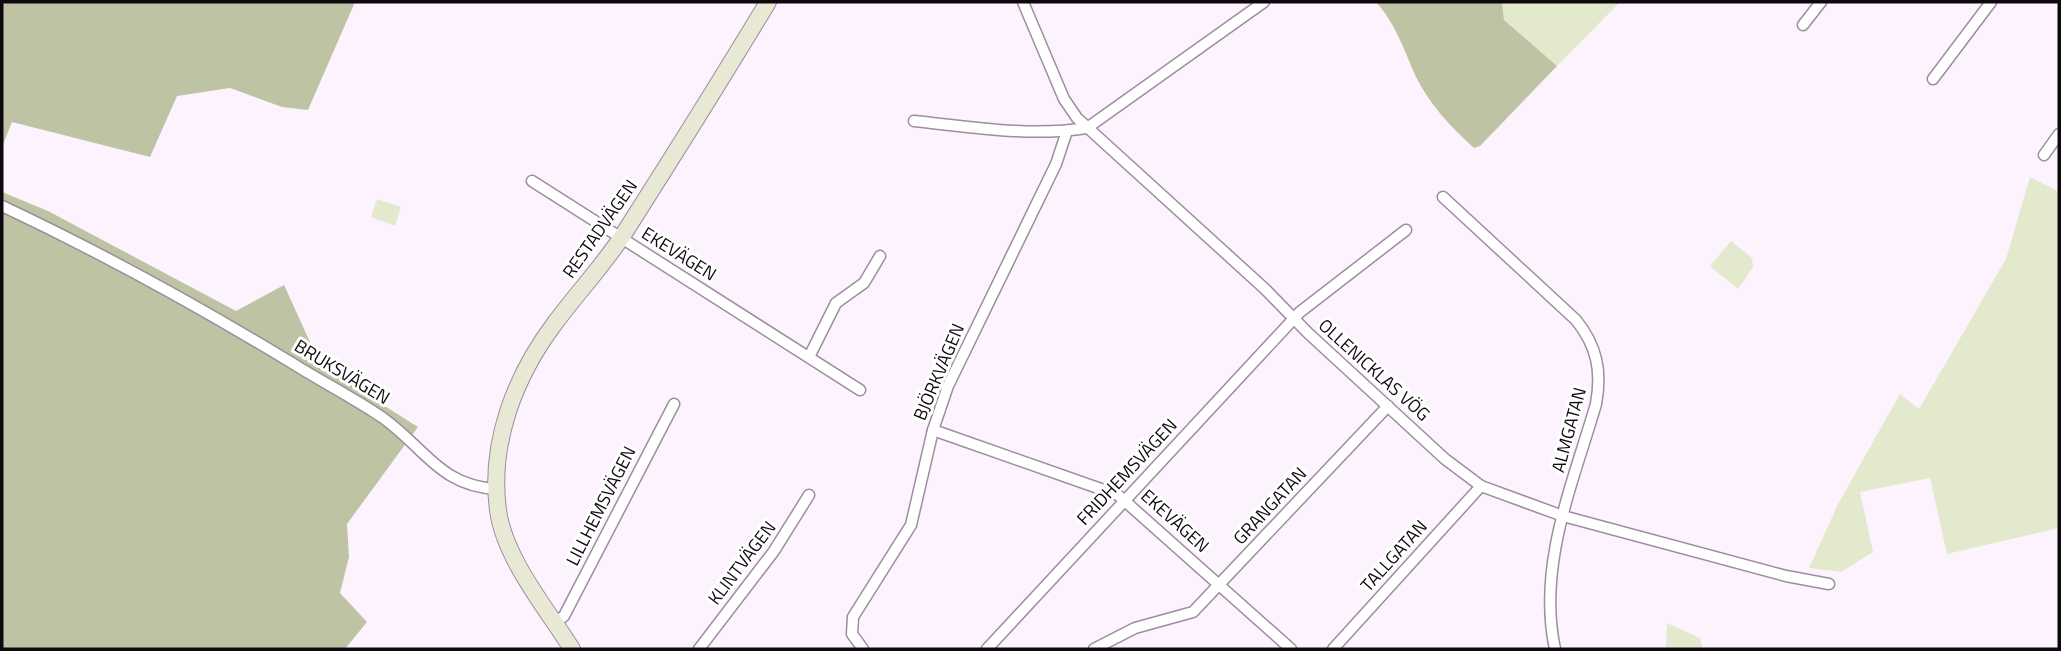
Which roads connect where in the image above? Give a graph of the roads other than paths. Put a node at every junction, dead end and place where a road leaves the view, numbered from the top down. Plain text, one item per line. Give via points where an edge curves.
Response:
1 (768, 2) edge
2 (1023, 2) edge
3 (1264, 2) edge
4 (1821, 2) edge
5 (1991, 2) edge
6 (1803, 25) dead end
7 (1933, 79) dead end
8 (914, 121) dead end
9 (1087, 128) junction
10 (1067, 131) junction
11 (2059, 134) edge
12 (2043, 155) dead end
13 (532, 181) dead end
14 (1444, 197) dead end
15 (2, 206) edge
16 (1406, 230) dead end
17 (621, 239) junction
18 (880, 256) dead end
19 (1295, 321) junction
20 (809, 357) junction
21 (860, 390) dead end
22 (674, 404) dead end
23 (1388, 406) junction
24 (933, 430) junction
25 (1481, 486) junction
26 (497, 489) junction
27 (809, 495) dead end
28 (1124, 499) junction
29 (1563, 516) junction
30 (1220, 584) junction
31 (1829, 584) dead end
32 (555, 622) junction
33 (572, 649) edge
34 (699, 649) edge
35 (863, 649) edge
36 (987, 649) edge
37 (1094, 649) edge
38 (1291, 649) edge
39 (1333, 649) edge
40 (1555, 649) edge

1 - 17 street, RESTADVÄGEN
2 - 9 street, OLLENICKLAS VÖG via 1064,99
3 - 9 street
4 - 6 street
5 - 7 street
8 - 10 street via 1013,131
9 - 10 street
9 - 19 street, OLLENICKLAS VÖG
10 - 24 street, BJÖRKVÄGEN via 1056,164 948,386
11 - 12 street
13 - 17 street, EKEVÄGEN
14 - 29 street, ALMGATAN via 1544,287 1592,340 1599,387
15 - 26 street, BRUKSVÄGEN via 120,263 359,402 414,441 429,461 458,482
16 - 19 street, FRIDHEMSVÄGEN via 1300,312
17 - 20 street, EKEVÄGEN
17 - 26 street, RESTADVÄGEN via 556,320 521,377 503,430
18 - 20 street via 864,284 836,303
19 - 23 street, OLLENICKLAS VÖG
19 - 28 street, FRIDHEMSVÄGEN
20 - 21 street, EKEVÄGEN
22 - 32 street, LILLHEMSVÄGEN via 564,616
23 - 25 street, OLLENICKLAS VÖG
23 - 30 street, GRANGATAN
24 - 28 street, EKEVÄGEN via 1103,487
24 - 35 street, BJÖRKVÄGEN via 911,525 853,617 851,627
25 - 29 street, OLLENICKLAS VÖG
25 - 39 street, TALLGATAN
26 - 32 street via 505,541
27 - 34 street, KLINTVÄGEN
28 - 30 street, EKEVÄGEN
28 - 36 street, FRIDHEMSVÄGEN
29 - 31 street, OLLENICKLAS VÖG
29 - 40 street, ALMGATAN via 1549,578
30 - 37 street, GRANGATAN via 1193,612 1135,628
30 - 38 street, EKEVÄGEN
32 - 33 street

